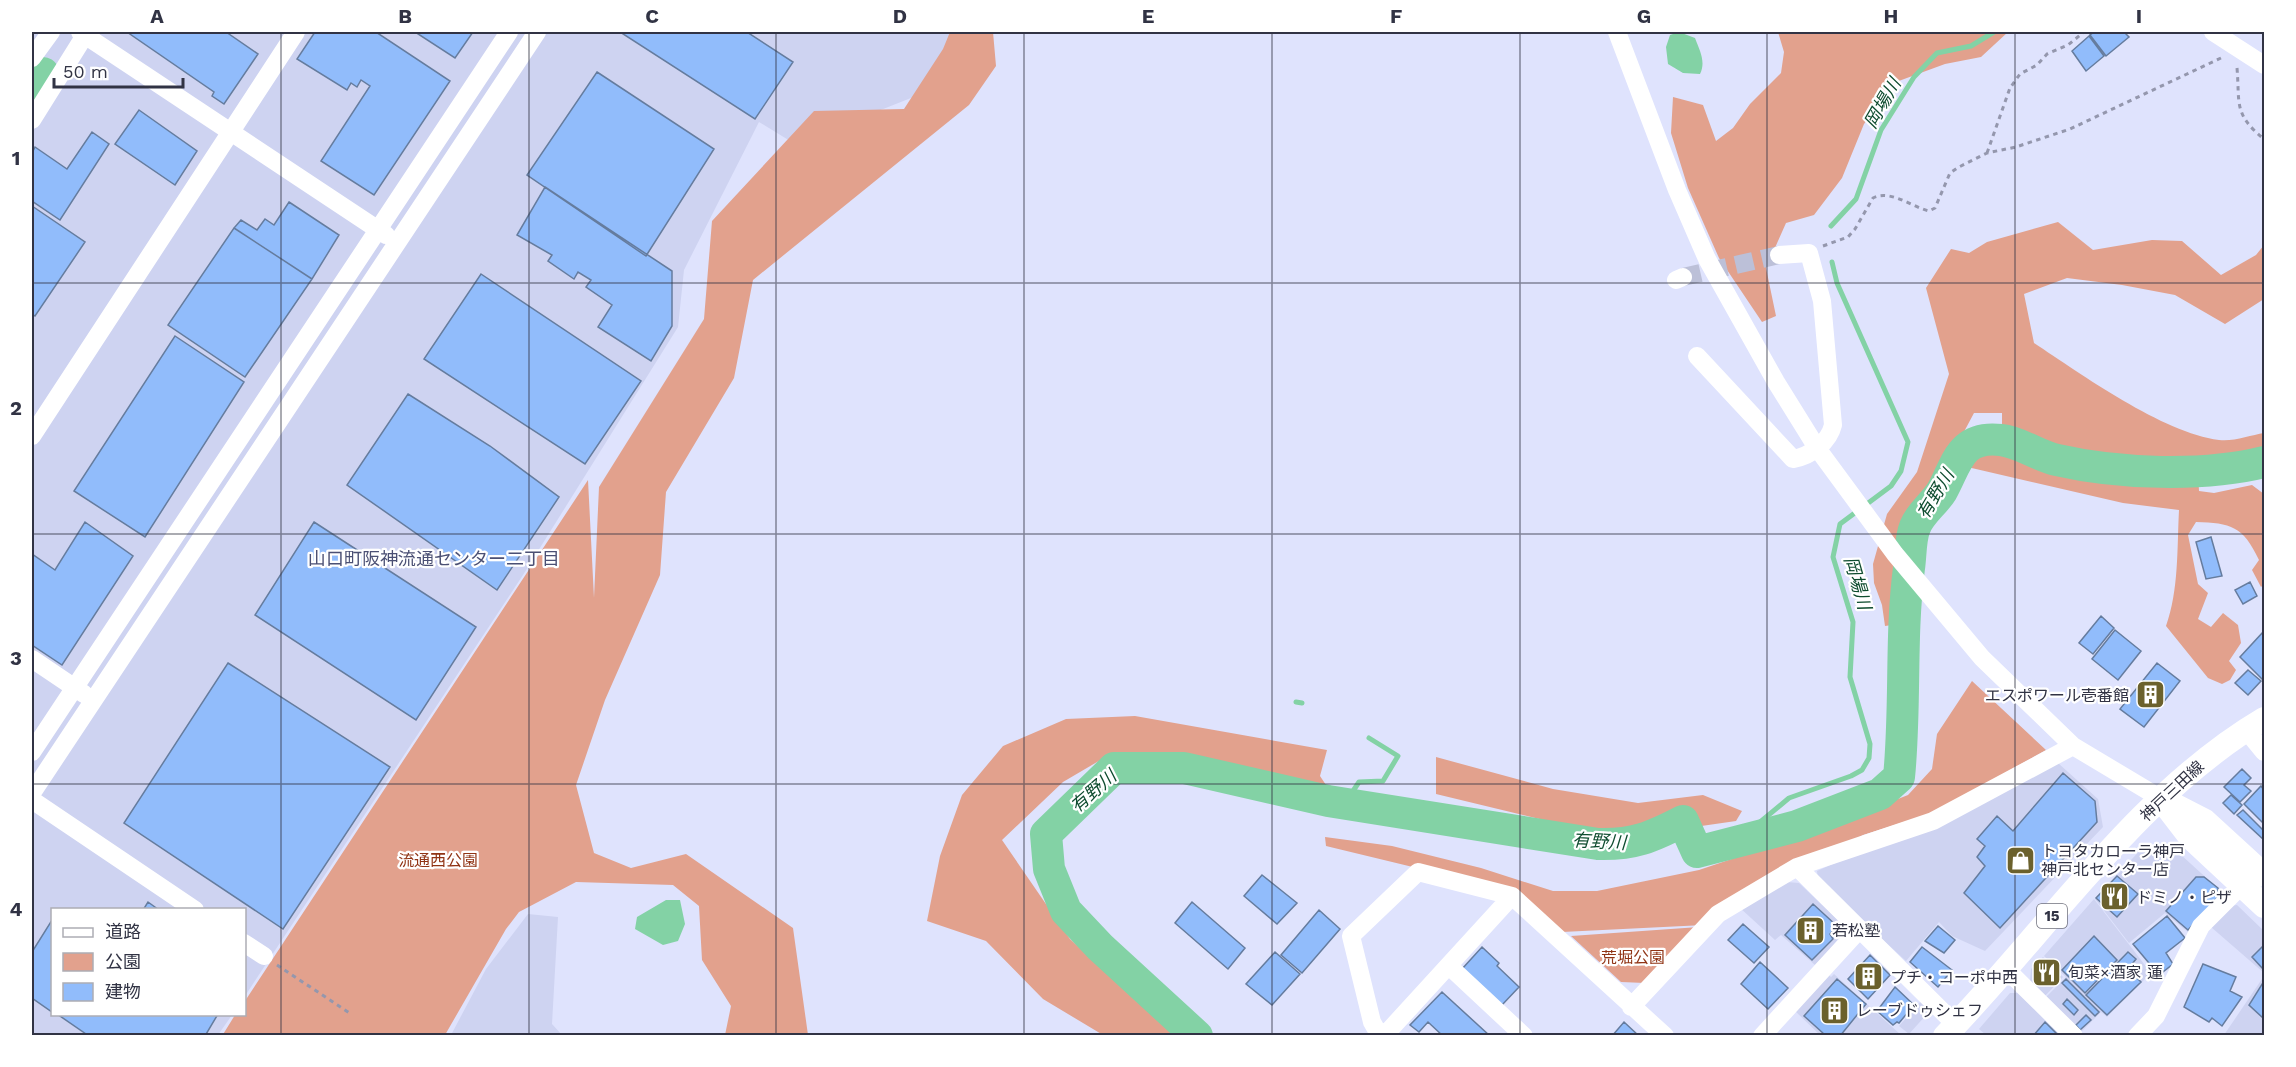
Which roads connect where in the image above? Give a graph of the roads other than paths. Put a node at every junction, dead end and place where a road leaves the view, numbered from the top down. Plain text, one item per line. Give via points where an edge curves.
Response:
1 (51, 32) edge
2 (296, 32) edge
3 (509, 32) edge
4 (537, 32) edge
5 (1617, 32) edge
6 (2213, 32) edge
7 (84, 33) edge
8 (32, 58) edge
9 (2265, 65) edge
10 (32, 120) edge
11 (232, 133) junction
12 (377, 229) junction
13 (396, 242) junction
14 (1779, 255) tunnel mouth
15 (1697, 356) dead end
16 (32, 436) edge
17 (1818, 448) junction
18 (32, 659) edge
19 (74, 688) junction
20 (93, 700) junction
21 (2255, 725) edge
22 (2073, 746) junction
23 (32, 752) edge
24 (2265, 752) edge
25 (32, 793) edge
26 (2160, 798) junction
27 (32, 800) edge
28 (1797, 867) junction
29 (2265, 875) edge
30 (2242, 885) junction
31 (1512, 896) junction
32 (2265, 906) edge
33 (194, 908) edge
34 (1859, 930) junction
35 (246, 944) edge
36 (269, 959) road end
37 (1449, 966) junction
38 (2006, 968) junction
39 (1631, 1007) junction
40 (1950, 1030) edge
41 (1382, 1035) edge
42 (1524, 1035) edge
43 (1665, 1035) edge
44 (1762, 1035) edge
45 (2074, 1035) edge
46 (2137, 1035) edge

1 - 8 street
2 - 11 street
3 - 12 street
4 - 13 street
5 - 17 street via 1704,250 1776,382
6 - 9 street
7 - 10 street
7 - 11 street
11 - 12 street
11 - 16 street
12 - 13 street
12 - 19 street
13 - 20 street
14 - 17 street via 1809,253 1822,301 1833,425 1830,436
15 - 17 street via 1793,459
17 - 22 street via 1949,621
18 - 19 street
19 - 20 street
19 - 23 street
20 - 25 street
21 - 24 street
21 - 26 main road, 神戸三田線 / 15
22 - 26 street
22 - 28 street via 1933,821
26 - 29 main road via 2205,821
26 - 30 main road via 2190,837
26 - 38 main road, 神戸三田線 / 15
27 - 33 street
28 - 34 street
28 - 39 street via 1718,914
30 - 32 main road
30 - 46 street via 2201,926 2156,1016
31 - 37 street
31 - 39 street
31 - 41 street via 1418,872 1351,936 1372,1022
34 - 40 street
34 - 44 street
35 - 36 street
37 - 41 street
37 - 42 street
38 - 40 main road, 神戸三田線 / 15
38 - 45 street
39 - 43 street

